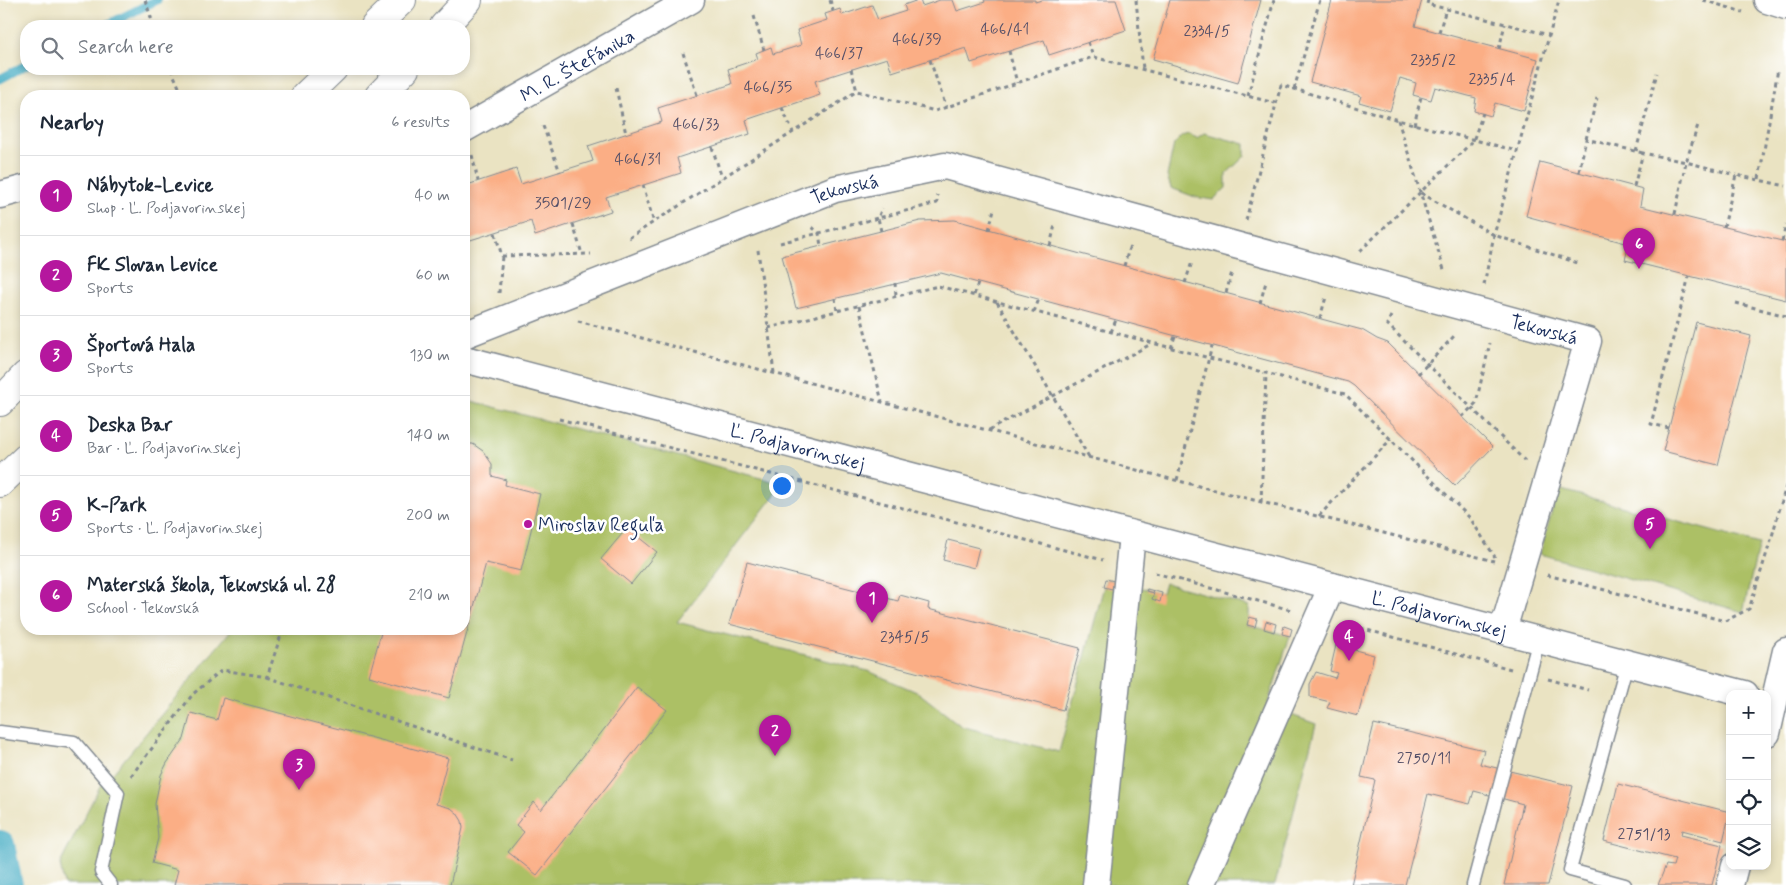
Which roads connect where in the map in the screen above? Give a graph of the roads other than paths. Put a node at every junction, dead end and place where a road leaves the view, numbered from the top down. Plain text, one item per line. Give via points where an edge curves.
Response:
1 (402, 0) edge
2 (468, 0) edge
3 (691, 0) edge
4 (1767, 0) edge
5 (1786, 6) edge
6 (381, 20) edge
7 (450, 20) edge
8 (327, 75) edge
9 (399, 75) edge
10 (311, 90) edge
11 (386, 90) edge
12 (470, 137) edge
13 (20, 190) edge
14 (0, 195) edge
15 (470, 333) edge
16 (470, 361) edge
17 (20, 381) edge
18 (0, 402) edge
19 (20, 464) edge
20 (0, 483) edge
21 (1132, 534) junction
22 (1332, 586) junction
23 (1503, 630) junction
24 (1539, 640) junction
25 (1786, 651) edge
26 (1627, 663) junction
27 (1730, 690) edge
28 (1771, 701) edge
29 (1, 732) edge
30 (1734, 870) edge
31 (1204, 883) edge
32 (111, 885) edge
33 (1096, 885) edge
34 (1473, 885) edge
35 (1624, 885) edge
36 (1730, 885) edge

1 - 6 main road
2 - 7 main road
3 - 12 street, M. R. Štefánika
4 - 5 street
8 - 10 main road
9 - 11 main road
13 - 14 street
15 - 23 street, Tekovská via 835,189 945,166 1588,342
16 - 21 street, Ľ. Podjavorinskej
17 - 18 main road
19 - 20 main road
21 - 22 street, Ľ. Podjavorinskej
21 - 33 street
22 - 23 street, Ľ. Podjavorinskej
22 - 31 street
23 - 24 street, Ľ. Podjavorinskej
24 - 26 street, Ľ. Podjavorinskej
24 - 34 lane
25 - 28 street
26 - 27 street, Ľ. Podjavorinskej
26 - 35 lane via 1570,870
29 - 32 lane via 74,742 118,793 101,872
30 - 36 street

